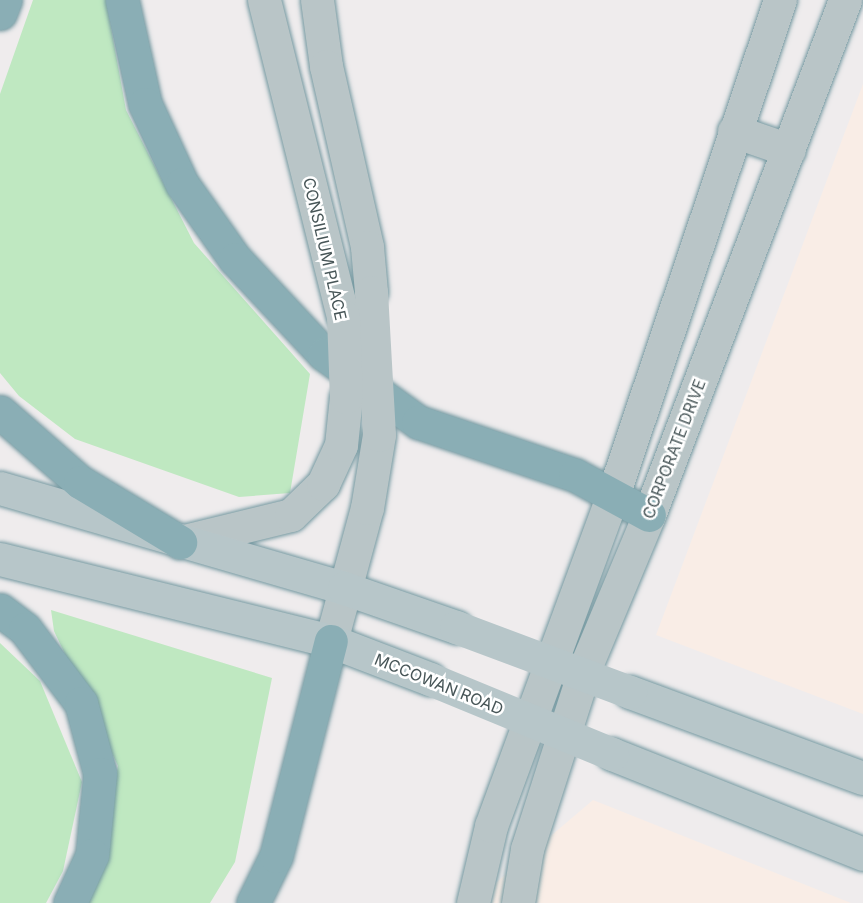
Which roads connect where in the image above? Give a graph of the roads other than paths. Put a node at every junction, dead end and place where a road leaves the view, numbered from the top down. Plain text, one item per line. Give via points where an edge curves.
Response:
1 (5, 0) edge
2 (122, 0) edge
3 (264, 0) edge
4 (318, 0) edge
5 (780, 0) edge
6 (845, 0) edge
7 (0, 13) edge
8 (734, 130) junction
9 (789, 150) junction
10 (0, 412) edge
11 (0, 488) edge
12 (614, 492) junction
13 (649, 515) junction
14 (180, 542) junction
15 (0, 559) edge
16 (344, 588) junction
17 (0, 610) edge
18 (331, 641) junction
19 (863, 778) edge
20 (863, 854) edge
21 (70, 903) edge
22 (253, 903) edge
23 (473, 903) edge
24 (518, 903) edge

1 - 7 highway
2 - 12 highway via 145,104 182,184 234,259 324,354 418,422
3 - 14 street, CONSILIUM PLACE, bridge via 343,316 346,397 341,445 323,484 291,515
4 - 16 street, CONSILIUM PLACE, bridge via 326,66 367,247 379,435 368,508
5 - 8 street
6 - 9 street, CORPORATE DRIVE
8 - 9 street
8 - 12 street
9 - 13 street, CORPORATE DRIVE
10 - 14 highway via 80,482
11 - 14 main road
12 - 13 highway
12 - 23 street via 491,826
13 - 24 street, CORPORATE DRIVE via 585,668 527,849
14 - 16 main road
15 - 18 main road, MCCOWAN ROAD via 93,586
16 - 18 street, CONSILIUM PLACE
16 - 19 main road, bridge
17 - 21 highway via 25,629 81,703 100,774 92,855
18 - 20 main road, MCCOWAN ROAD, bridge
18 - 22 highway via 276,856

